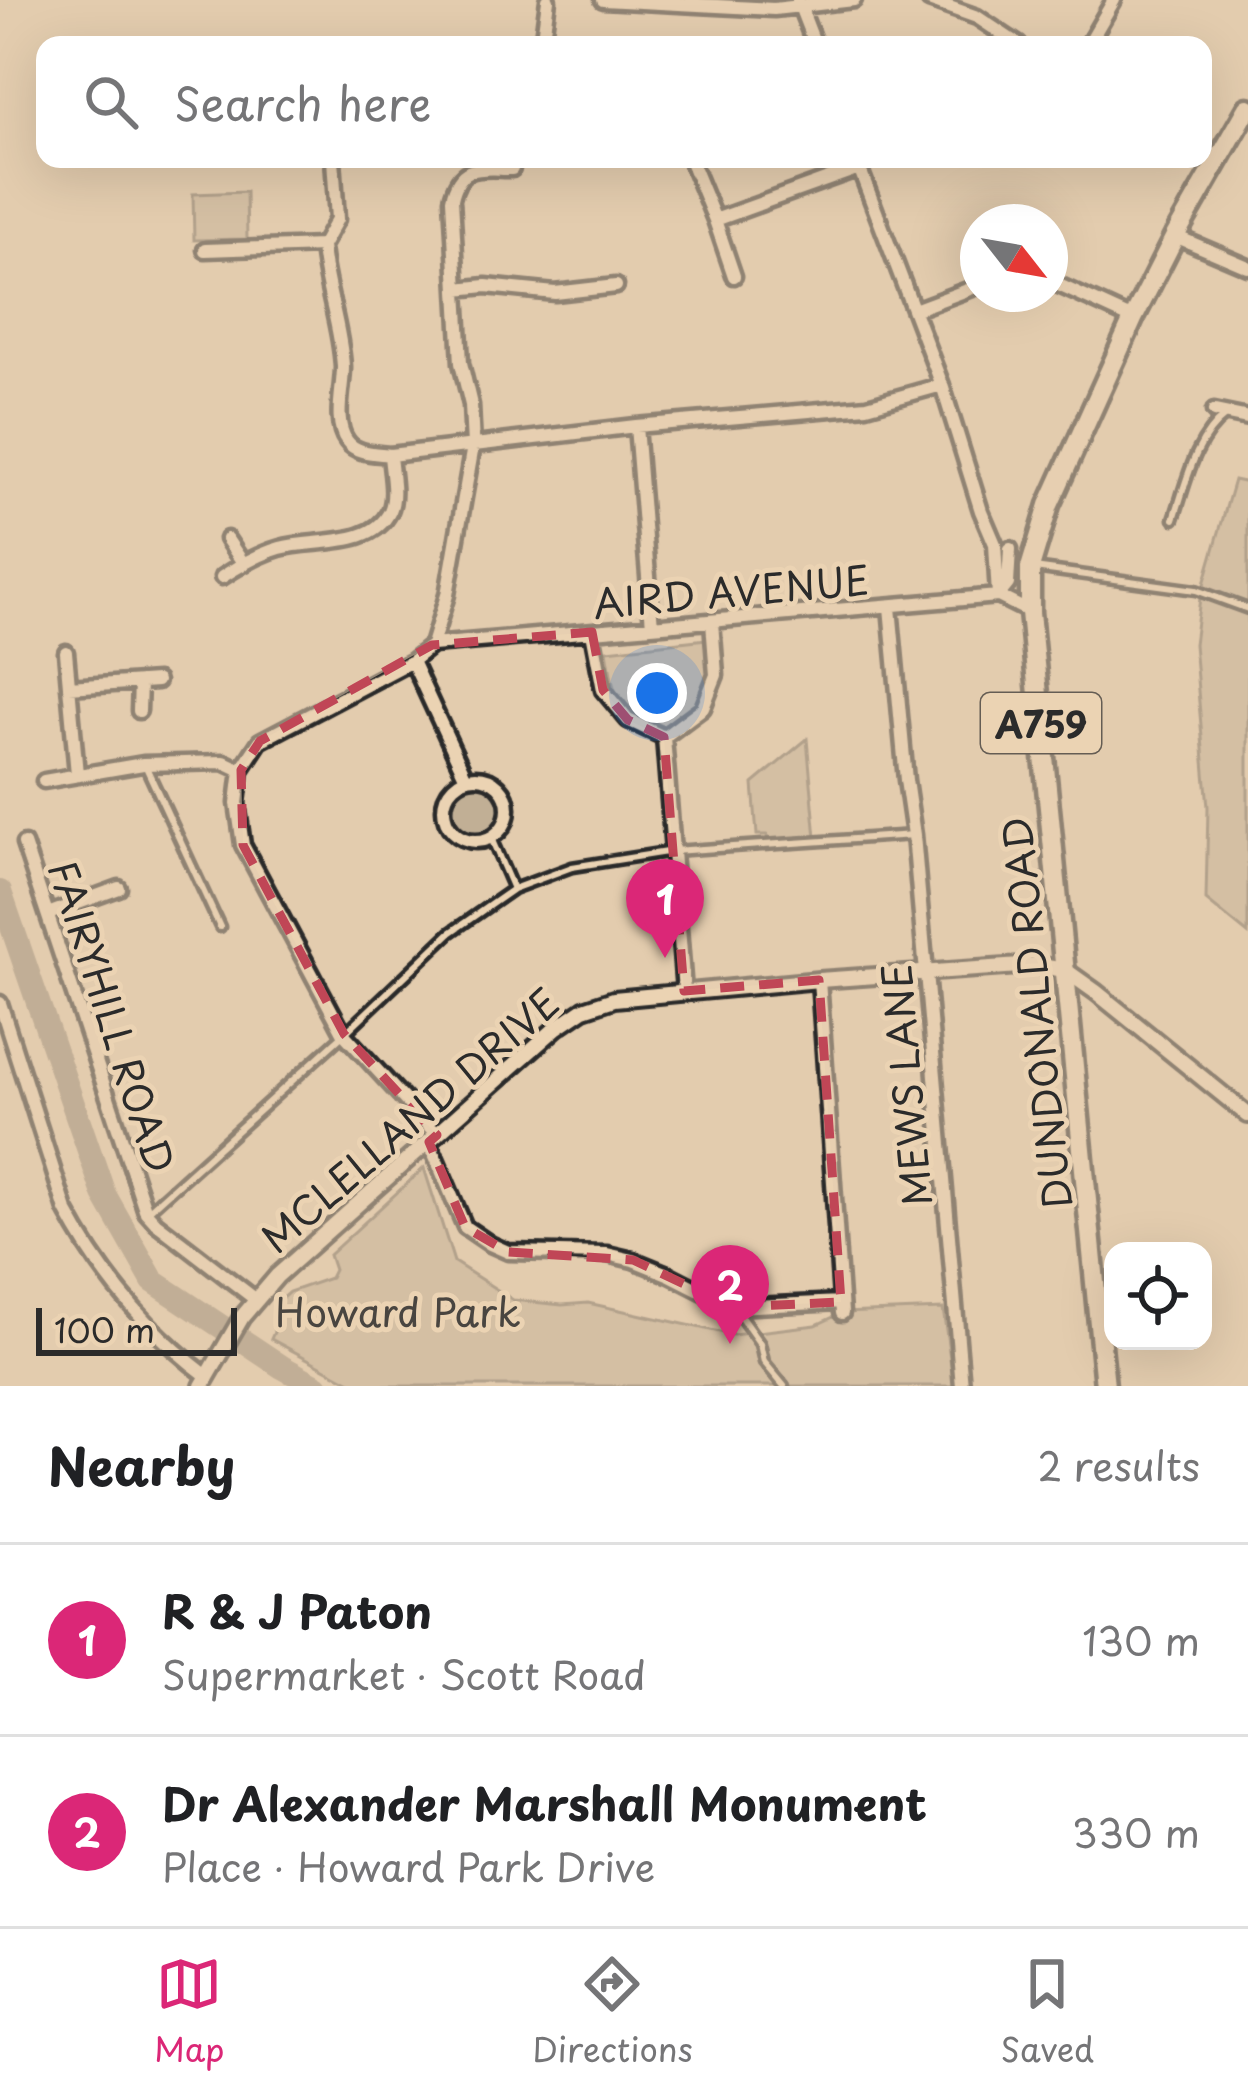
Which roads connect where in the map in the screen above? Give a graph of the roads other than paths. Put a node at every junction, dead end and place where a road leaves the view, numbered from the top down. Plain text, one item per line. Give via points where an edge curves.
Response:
1 (548, 0) edge
2 (603, 0) edge
3 (614, 0) edge
4 (854, 0) edge
5 (928, 0) edge
6 (972, 0) edge
7 (1114, 0) edge
8 (799, 3) edge
9 (977, 17) junction
10 (543, 36) edge
11 (812, 36) edge
12 (1006, 36) edge
13 (1093, 36) edge
14 (1248, 108) edge
15 (334, 168) edge
16 (694, 168) edge
17 (848, 168) edge
18 (860, 168) edge
19 (512, 170) dead end
20 (715, 220) junction
21 (1174, 236) junction
22 (322, 247) junction
23 (234, 249) junction
24 (205, 250) dead end
25 (235, 267) dead end
26 (1248, 268) edge
27 (734, 276) dead end
28 (616, 286) dead end
29 (457, 289) junction
30 (1068, 289) edge
31 (960, 293) edge
32 (914, 310) junction
33 (1132, 319) junction
34 (942, 385) junction
35 (1221, 412) joint
36 (1248, 418) edge
37 (636, 426) junction
38 (473, 446) junction
39 (390, 455) junction
40 (1174, 519) dead end
41 (227, 539) dead end
42 (1036, 542) junction
43 (995, 544) junction
44 (1010, 549) junction
45 (243, 563) junction
46 (1030, 568) junction
47 (222, 578) dead end
48 (998, 596) junction
49 (890, 607) junction
50 (1248, 609) edge
51 (1030, 612) junction
52 (712, 622) junction
53 (652, 626) junction
54 (592, 632) junction
55 (432, 645) junction
56 (66, 652) dead end
57 (412, 661) junction
58 (157, 681) dead end
59 (140, 682) junction
60 (69, 687) junction
61 (139, 711) dead end
62 (664, 737) junction
63 (145, 764) junction
64 (242, 770) junction
65 (77, 774) junction
66 (466, 778) junction
67 (906, 780) junction
68 (44, 781) dead end
69 (890, 782) dead end
70 (914, 836) junction
71 (490, 838) junction
72 (23, 844) dead end
73 (673, 851) junction
74 (119, 888) dead end
75 (513, 889) junction
76 (48, 914) junction
77 (220, 927) dead end
78 (1065, 970) junction
79 (926, 974) junction
80 (819, 980) junction
81 (684, 991) junction
82 (2, 1013) edge
83 (344, 1034) junction
84 (1248, 1115) edge
85 (433, 1139) junction
86 (146, 1212) junction
87 (255, 1299) junction
88 (734, 1307) junction
89 (204, 1381) edge
90 (784, 1386) edge
91 (962, 1386) edge
92 (1105, 1386) edge

1 - 10 street
2 - 3 street
3 - 8 street via 774,9
4 - 8 street
5 - 9 street
6 - 9 street
7 - 13 street
8 - 11 street
9 - 12 street
14 - 21 main road, DUNDONALD ROAD / A759
15 - 22 street via 338,218
16 - 20 street
17 - 20 street
18 - 32 street
19 - 29 street via 475,169 455,183
20 - 27 street
21 - 26 street
21 - 33 main road, DUNDONALD ROAD / A759
22 - 23 street
22 - 39 street via 343,368 343,436 357,451
23 - 24 street
23 - 25 street
28 - 29 street
29 - 38 street
30 - 33 street
31 - 32 street
32 - 34 street
33 - 42 main road, DUNDONALD ROAD / A759
34 - 37 street via 867,406
34 - 43 street
35 - 36 street
35 - 40 lane
37 - 38 street
37 - 53 street
38 - 39 street
38 - 55 street
39 - 45 street via 393,501 377,528
41 - 45 street
42 - 44 street
42 - 46 main road, DUNDONALD ROAD / A759
43 - 44 street
43 - 48 street
44 - 48 street
45 - 47 street
46 - 50 lane via 1196,590
46 - 51 main road, DUNDONALD ROAD / A759
48 - 49 street, AIRD AVENUE
48 - 51 street
49 - 52 street, AIRD AVENUE
49 - 67 street, MEWS LANE
51 - 78 main road, DUNDONALD ROAD / A759
52 - 53 street, AIRD AVENUE
52 - 62 street via 716,675 703,708
53 - 54 street, AIRD AVENUE
54 - 55 street, AIRD AVENUE
54 - 62 street via 603,690 628,720
55 - 57 street
56 - 60 street
57 - 64 street via 260,741
57 - 66 street
58 - 59 street
59 - 60 street
59 - 61 street
60 - 65 street
62 - 73 street
63 - 64 street via 224,762
63 - 65 street
63 - 77 lane
64 - 83 street via 236,803 243,845
65 - 68 street
66 - 71 street via 486,778 504,793 508,816
66 - 71 street via 447,795 446,820 461,837
67 - 69 street
67 - 70 street, MEWS LANE
70 - 73 lane
70 - 79 street, MEWS LANE
71 - 75 lane
72 - 76 street, FAIRYHILL ROAD
73 - 75 lane via 572,867
73 - 81 street
74 - 76 street
75 - 83 lane via 450,933
76 - 86 street, FAIRYHILL ROAD
78 - 79 street, MCLELLAND DRIVE
78 - 84 street
78 - 92 main road, DUNDONALD ROAD / A759
79 - 80 street, MCLELLAND DRIVE
79 - 91 street, MEWS LANE
80 - 81 street, MCLELLAND DRIVE
80 - 88 street via 842,1307
81 - 85 street, MCLELLAND DRIVE via 584,1009
82 - 89 street via 66,1210 118,1292
83 - 85 street
83 - 86 lane
85 - 87 street, MCLELLAND DRIVE
85 - 88 street via 465,1226 490,1244 634,1260
86 - 87 street, FAIRYHILL ROAD
87 - 89 street, MCLELLAND DRIVE
88 - 90 lane

